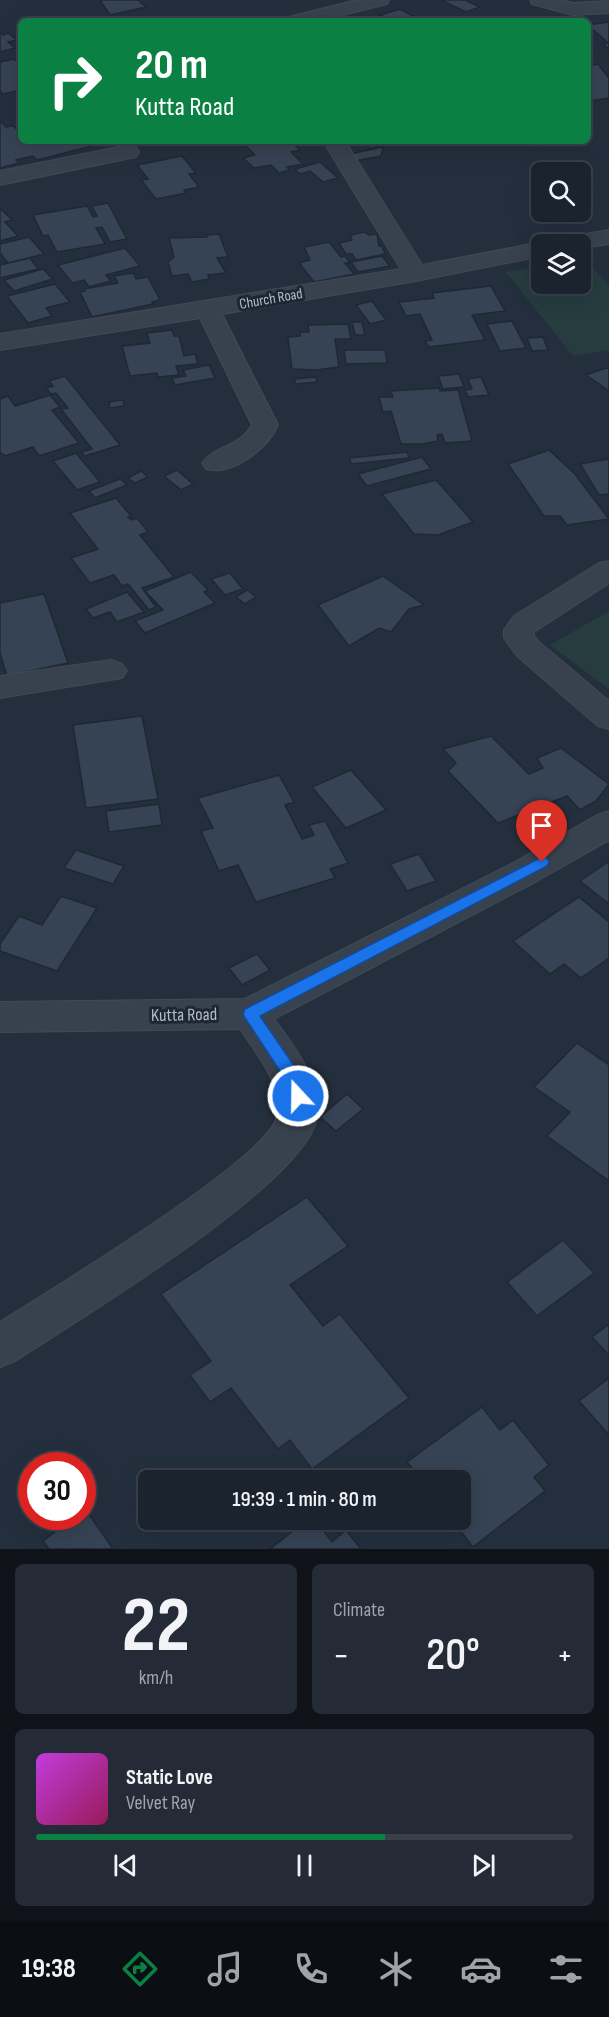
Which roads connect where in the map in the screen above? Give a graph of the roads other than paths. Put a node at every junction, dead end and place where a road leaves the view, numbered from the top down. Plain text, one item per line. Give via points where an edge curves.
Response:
1 (380, 0) edge
2 (539, 0) edge
3 (609, 7) edge
4 (308, 18) edge
5 (336, 144) edge
6 (128, 152) dead end
7 (0, 178) edge
8 (609, 237) edge
9 (591, 240) edge
10 (531, 251) edge
11 (416, 274) junction
12 (208, 310) junction
13 (0, 342) edge
14 (216, 463) dead end
15 (609, 570) edge
16 (111, 671) dead end
17 (0, 687) edge
18 (609, 718) edge
19 (609, 824) edge
20 (250, 1014) junction
21 (0, 1017) edge
22 (0, 1346) edge

1 - 4 street
2 - 3 street via 573,9
5 - 11 street
6 - 7 street
8 - 9 street
10 - 11 street, Church Road
11 - 12 street, Church Road
12 - 13 street, Church Road
12 - 14 street via 265,425 253,443
15 - 18 street via 519,630 519,638 528,650
16 - 17 street
19 - 20 street, Kutta Road via 525,872
20 - 21 street, Kutta Road
20 - 22 street via 291,1075 298,1096 297,1122 285,1143 230,1192 122,1268

